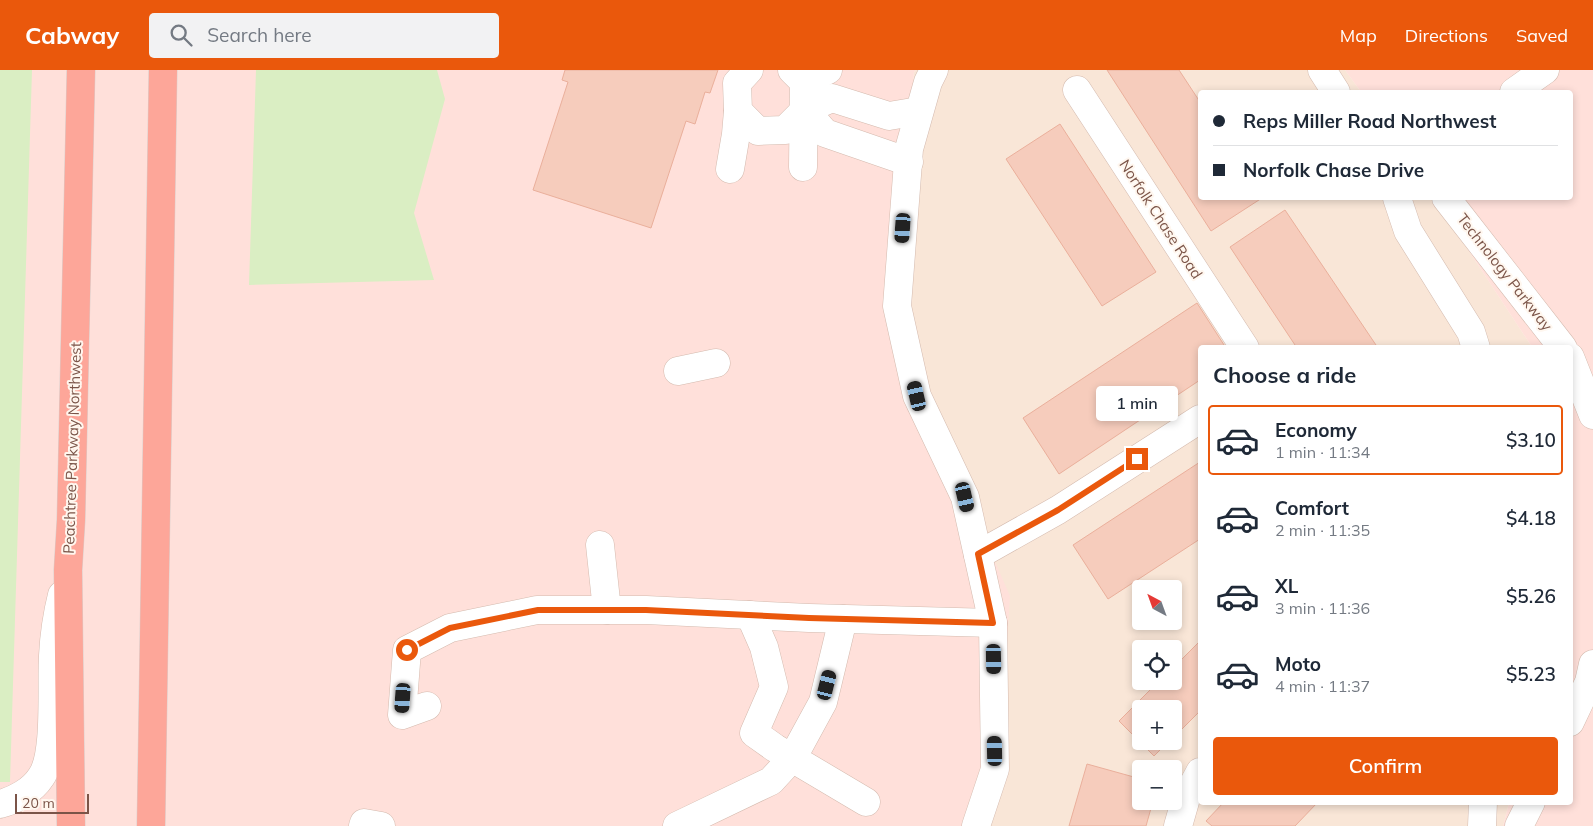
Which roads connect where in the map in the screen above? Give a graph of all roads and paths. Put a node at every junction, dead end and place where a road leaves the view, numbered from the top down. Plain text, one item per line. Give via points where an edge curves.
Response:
1 (81, 70) edge
2 (163, 70) edge
3 (750, 70) edge
4 (934, 70) edge
5 (1322, 70) edge
6 (1545, 70) edge
7 (808, 74) edge
8 (1077, 90) dead end
9 (1335, 90) edge
10 (1517, 90) edge
11 (805, 110) junction
12 (738, 111) junction
13 (919, 112) junction
14 (909, 162) junction
15 (803, 167) dead end
16 (730, 169) dead end
17 (1398, 200) edge
18 (1448, 200) edge
19 (1243, 345) edge
20 (1475, 345) edge
21 (1561, 345) edge
22 (716, 363) dead end
23 (1573, 364) edge
24 (678, 370) dead end
25 (1591, 404) edge
26 (1198, 420) edge
27 (600, 545) dead end
28 (978, 554) junction
29 (68, 570) junction
30 (607, 610) junction
31 (750, 615) junction
32 (843, 619) junction
33 (993, 623) junction
34 (1593, 664) edge
35 (427, 706) dead end
36 (1573, 716) edge
37 (793, 757) junction
38 (1198, 776) edge
39 (866, 802) dead end
40 (0, 804) edge
41 (1483, 805) edge
42 (1530, 805) edge
43 (71, 826) edge
44 (151, 826) edge
45 (363, 826) edge
46 (381, 826) edge
47 (676, 826) edge
48 (976, 826) edge
49 (1178, 826) edge
50 (1482, 826) edge
51 (1520, 826) edge

1 - 29 highway, Peachtree Parkway Northwest via 72,520
2 - 44 highway
3 - 12 street via 737,83
4 - 13 street
5 - 9 street
6 - 10 street
7 - 11 street
8 - 19 street, Norfolk Chase Road
11 - 12 street via 785,130 758,130
11 - 13 street via 832,98 889,116
11 - 14 street via 826,132
11 - 15 street
12 - 16 street
13 - 14 street via 909,149
14 - 28 street via 898,306 917,396 965,497
17 - 20 street via 1408,231 1471,332
18 - 21 street, Technology Parkway
22 - 24 street
23 - 25 street
26 - 28 street via 1058,510
27 - 30 street
28 - 33 street
29 - 40 street via 57,614 53,655 50,759 41,777 27,791
29 - 43 highway, Peachtree Parkway Northwest
30 - 31 street
30 - 35 street via 538,610 450,628 407,650 402,715
31 - 32 street
31 - 37 street via 764,647 774,687 754,733
32 - 33 street
32 - 37 street via 823,702
33 - 48 street via 996,770
34 - 36 street via 1589,682
37 - 39 street
37 - 47 street via 770,781
38 - 49 street via 1186,798
41 - 50 street
42 - 51 street
45 - 46 street via 364,822

